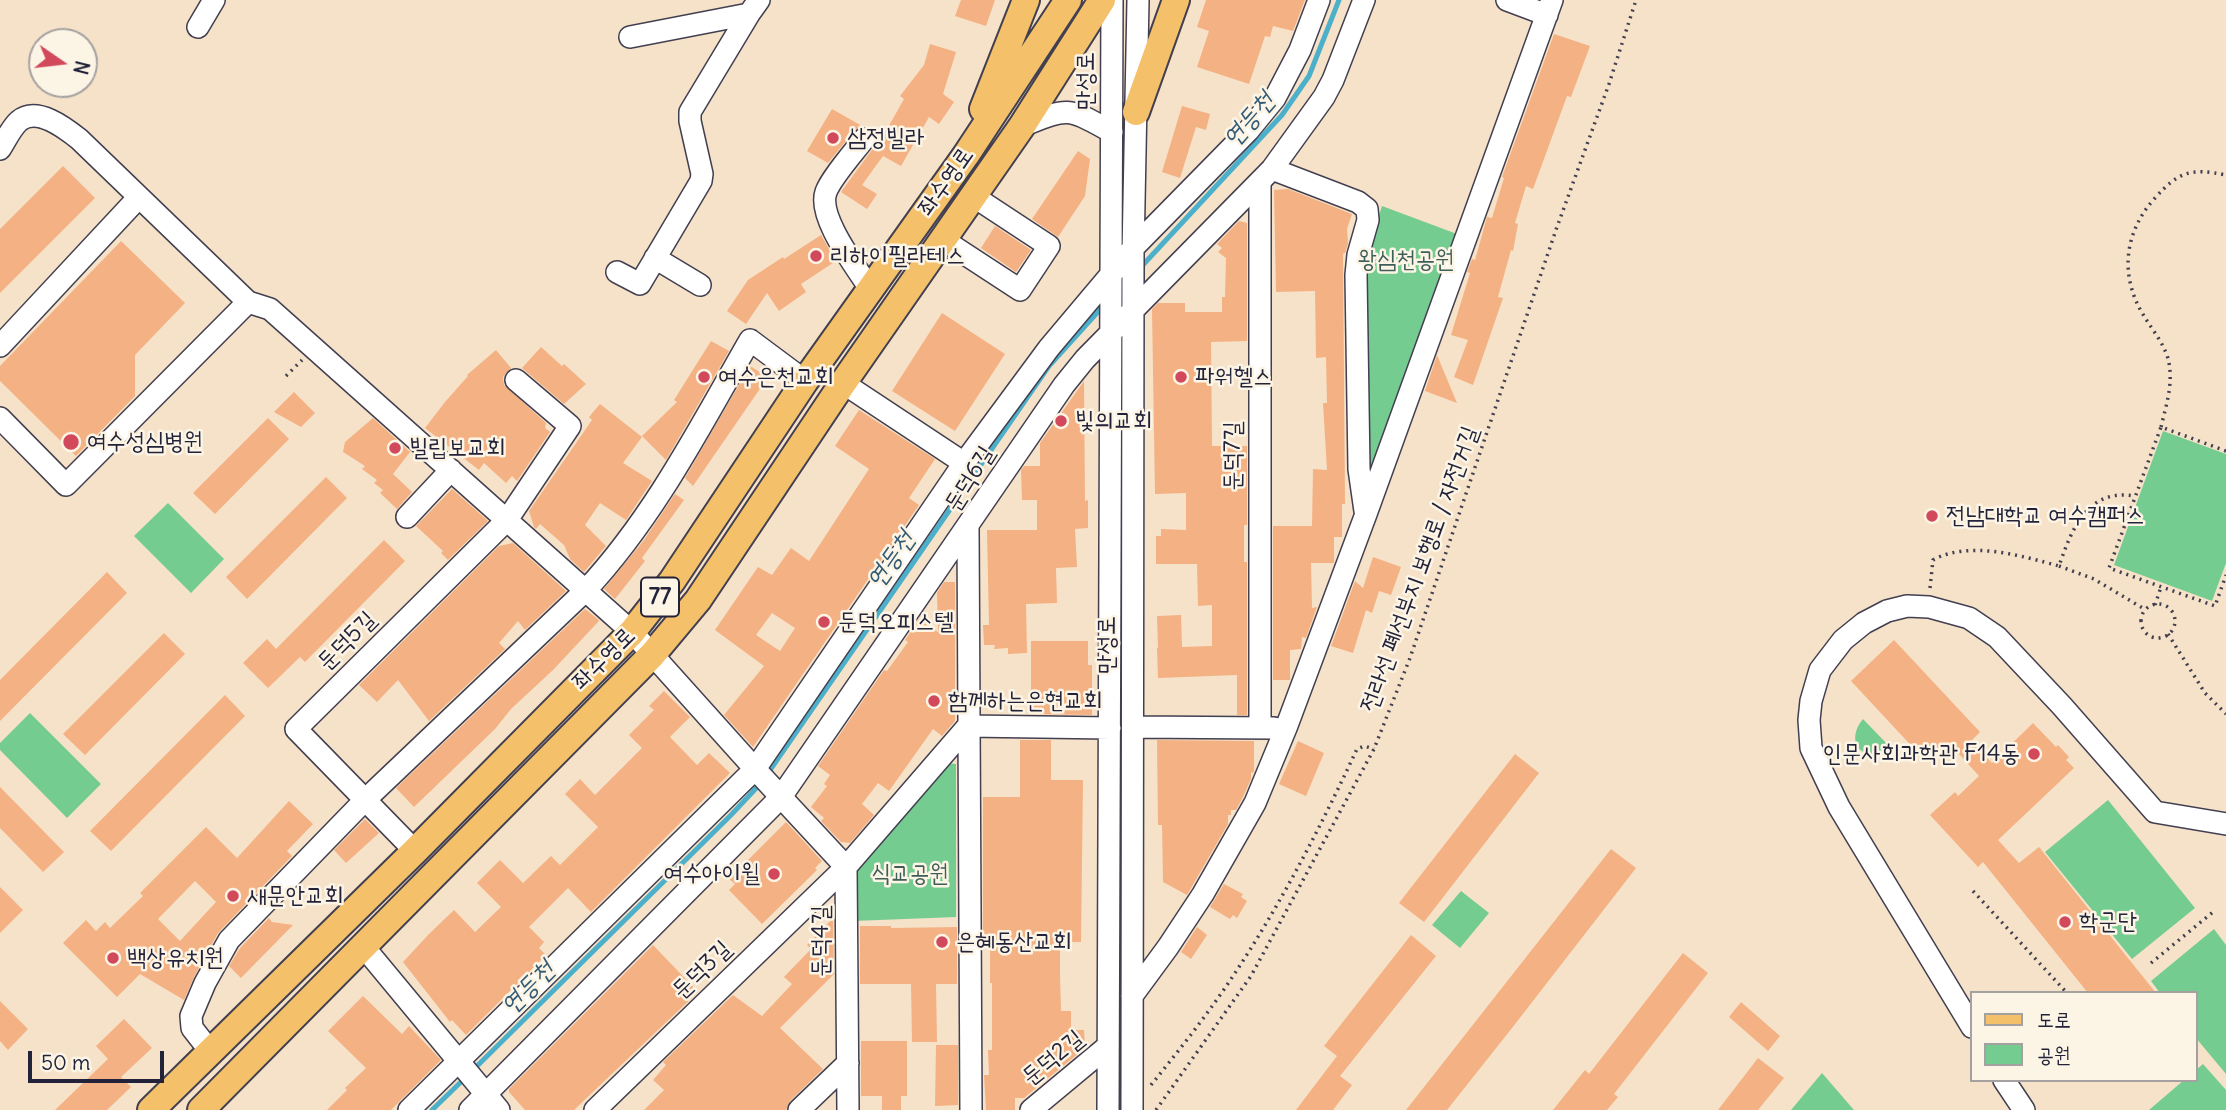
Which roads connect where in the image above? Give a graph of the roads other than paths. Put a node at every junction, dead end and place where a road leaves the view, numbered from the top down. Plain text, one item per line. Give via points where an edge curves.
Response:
1 (214, 0) edge
2 (1026, 0) edge
3 (1068, 0) edge
4 (1102, 0) edge
5 (1112, 0) edge
6 (1138, 0) edge
7 (1176, 0) edge
8 (1319, 0) edge
9 (1364, 0) edge
10 (1507, 0) edge
11 (754, 7) edge
12 (1549, 8) edge
13 (198, 27) dead end
14 (630, 37) dead end
15 (1136, 112) junction
16 (1022, 126) junction
17 (1112, 132) junction
18 (864, 139) dead end
19 (0, 149) edge
20 (965, 155) junction
21 (1266, 176) junction
22 (973, 196) junction
23 (139, 197) junction
24 (942, 239) junction
25 (1133, 250) junction
26 (655, 258) junction
27 (617, 272) dead end
28 (1111, 281) junction
29 (700, 285) dead end
30 (870, 289) junction
31 (248, 302) junction
32 (1133, 309) junction
33 (1110, 334) junction
34 (0, 346) edge
35 (516, 380) dead end
36 (805, 381) junction
37 (843, 383) junction
38 (0, 418) edge
39 (964, 463) junction
40 (451, 470) junction
41 (1366, 514) junction
42 (407, 517) dead end
43 (507, 520) junction
44 (968, 527) junction
45 (672, 581) junction
46 (586, 590) junction
47 (698, 600) junction
48 (632, 632) junction
49 (652, 655) junction
50 (552, 712) junction
51 (968, 726) junction
52 (1110, 727) junction
53 (1133, 727) junction
54 (1260, 728) junction
55 (1286, 728) junction
56 (573, 733) junction
57 (755, 769) junction
58 (781, 797) junction
59 (365, 800) junction
60 (2226, 824) edge
61 (415, 851) junction
62 (846, 867) junction
63 (363, 946) junction
64 (1132, 996) junction
65 (1970, 1024) edge
66 (1108, 1046) junction
67 (210, 1051) junction
68 (458, 1061) junction
69 (848, 1063) junction
70 (2005, 1082) edge
71 (492, 1102) edge
72 (151, 1110) edge
73 (201, 1110) edge
74 (409, 1110) edge
75 (470, 1110) edge
76 (595, 1110) edge
77 (799, 1110) edge
78 (848, 1110) edge
79 (971, 1110) edge
80 (1031, 1110) edge
81 (1108, 1110) edge
82 (1132, 1110) edge
83 (2024, 1110) edge

1 - 13 street
2 - 20 main road
3 - 20 main road, 좌수영로 / 77
4 - 16 main road, 좌수영로 / 77
5 - 17 street, 만성로
6 - 15 street, 만성로
7 - 15 main road
8 - 25 street via 1275,98
9 - 21 street via 1324,97
10 - 12 street
11 - 14 street
11 - 26 street via 690,112 702,179
12 - 41 street
15 - 25 street, 만성로
16 - 17 street via 1068,111
16 - 22 main road, 좌수영로 / 77
17 - 28 street, 만성로
18 - 30 street via 826,190 825,206 831,226
19 - 23 street via 20,120 42,118 79,139
20 - 30 main road, 좌수영로 / 77
21 - 32 street
21 - 41 street via 1358,202 1367,209 1356,275 1359,469
21 - 54 street, 둔덕7길
22 - 24 main road, 좌수영로 / 77
22 - 24 street via 1049,246 1020,290
23 - 31 street
23 - 34 street
24 - 37 main road, 좌수영로 / 77
25 - 28 street
25 - 32 street, 만성로
26 - 27 street via 640,284
26 - 29 street
28 - 33 street, 만성로
28 - 39 street via 1049,348
30 - 36 main road, 좌수영로 / 77
31 - 38 street via 66,485
31 - 40 street via 270,309
32 - 33 street
32 - 53 street, 만성로
33 - 44 street, 둔덕6길 via 1064,385
33 - 52 street, 만성로
35 - 43 street, 둔덕5길 via 570,426
36 - 45 main road, 좌수영로 / 77
36 - 46 street via 750,341 667,484 625,545
37 - 39 street
37 - 47 main road, 좌수영로 / 77
39 - 57 street
40 - 42 street
40 - 43 street
41 - 55 street
43 - 46 street
43 - 59 street, 둔덕5길 via 296,729
44 - 51 street, 둔덕6길
44 - 58 street
45 - 47 main road
45 - 48 main road, 좌수영로 / 77
46 - 48 street
46 - 59 street
47 - 49 main road, 좌수영로 / 77
48 - 49 street
48 - 50 main road, 좌수영로 / 77
49 - 56 main road, 좌수영로 / 77
49 - 57 street
50 - 56 main road
50 - 61 main road, 좌수영로 / 77
51 - 52 street
51 - 62 street
51 - 79 street, 둔덕6길
52 - 66 street, 만성로
53 - 54 street
53 - 64 street, 만성로
54 - 55 street
55 - 64 street via 1231,849
56 - 63 main road, 좌수영로 / 77
57 - 58 street
57 - 68 street
58 - 62 street
58 - 71 street via 634,943
59 - 61 street, 둔덕5길
59 - 67 street via 229,940 191,1016 192,1028
60 - 65 street via 2155,812 1997,637 1969,618 1908,606 1864,623 1831,654 1814,685 1809,720 1814,756 1839,807
61 - 67 main road, 좌수영로 / 77
62 - 69 street, 둔덕4길
62 - 76 street, 둔덕3길
63 - 68 street
63 - 73 main road, 좌수영로 / 77
64 - 82 street, 만성로
66 - 80 street, 둔덕2길
66 - 81 street, 만성로
67 - 72 main road, 좌수영로 / 77
68 - 71 street
68 - 74 street
69 - 77 street
69 - 78 street, 둔덕4길
70 - 83 street
71 - 75 street

